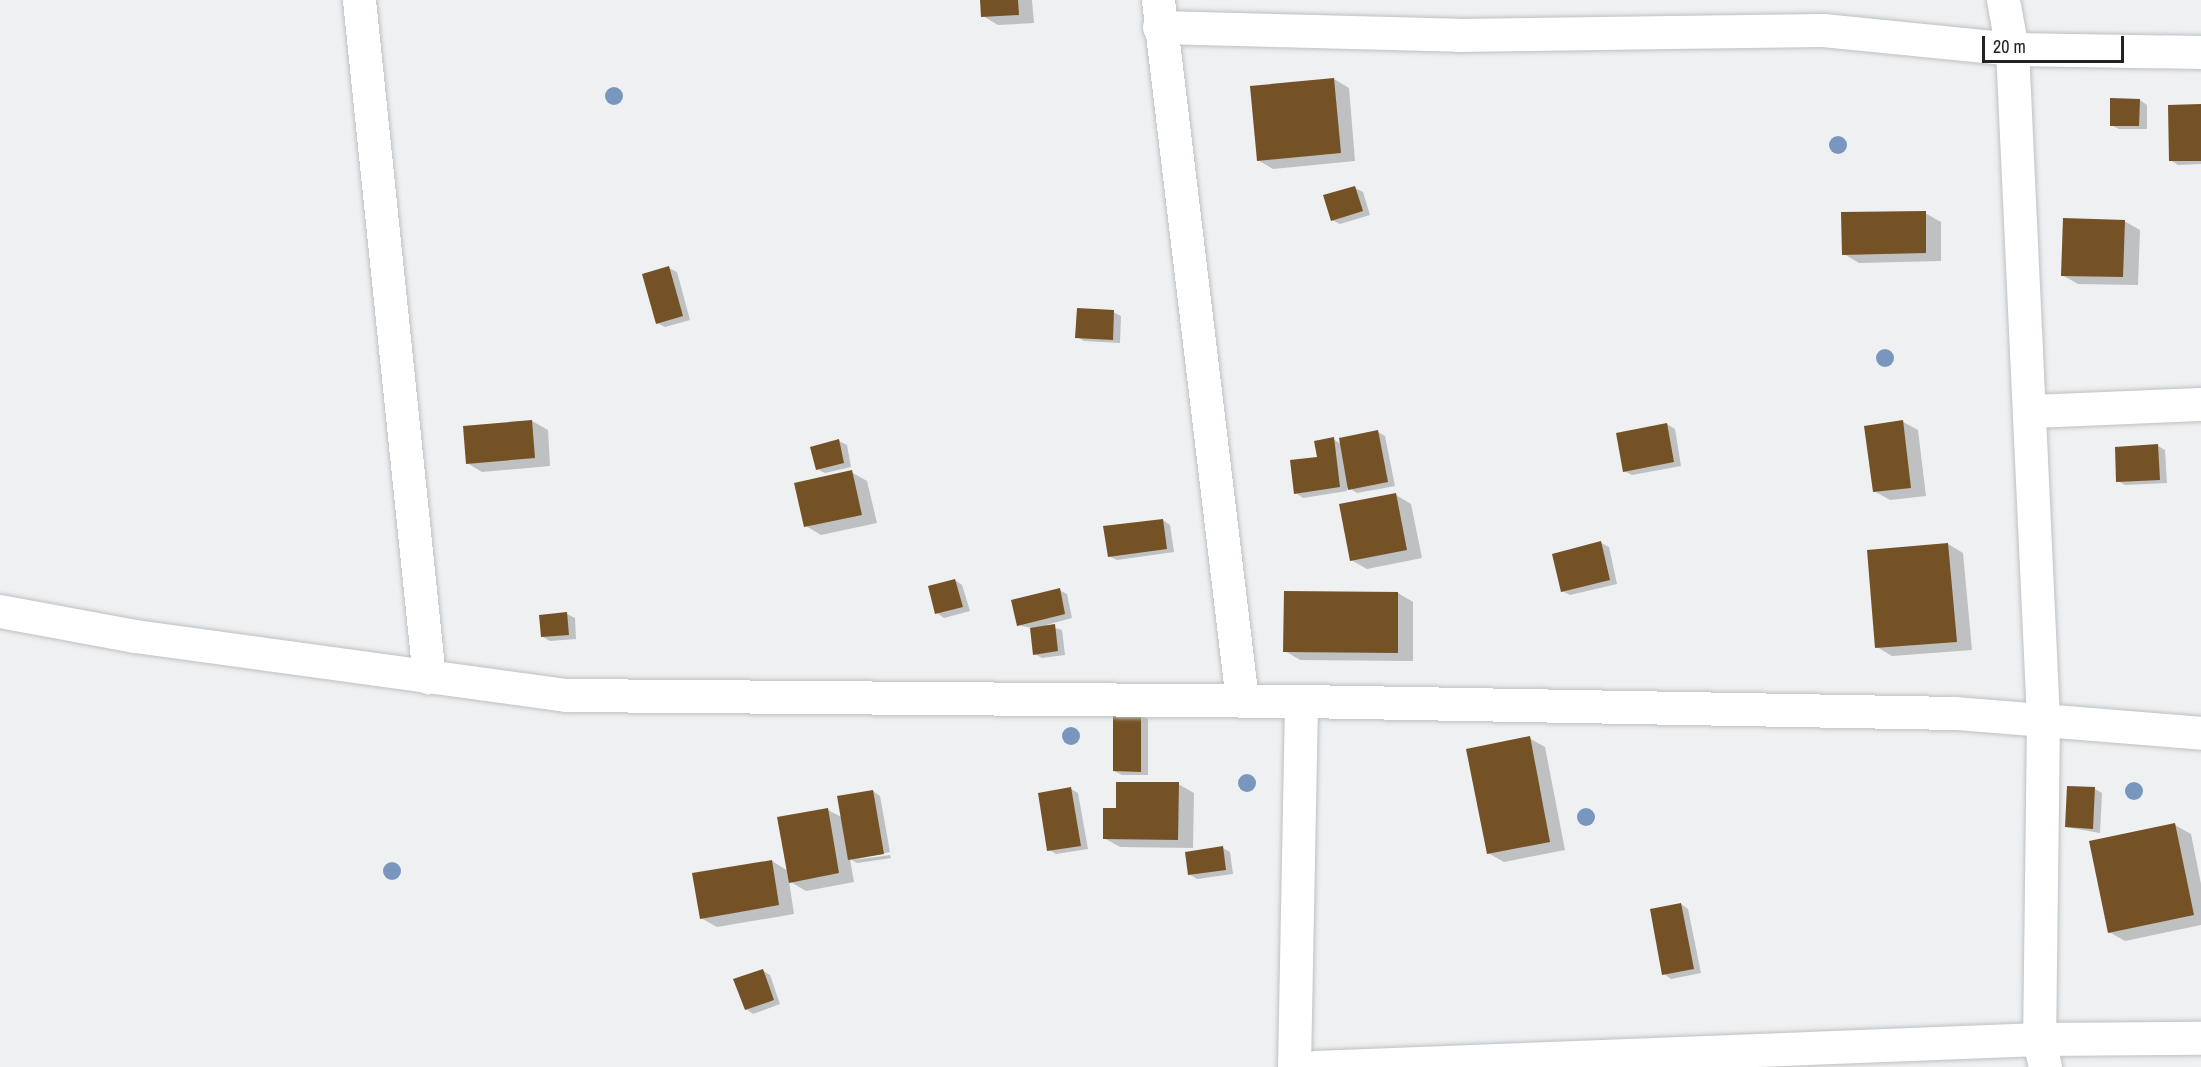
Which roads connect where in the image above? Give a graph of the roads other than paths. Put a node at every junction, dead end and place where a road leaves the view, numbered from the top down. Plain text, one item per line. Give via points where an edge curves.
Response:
1 (359, 0) edge
2 (2003, 0) edge
3 (1159, 13) edge
4 (2012, 49) junction
5 (2201, 52) edge
6 (2201, 404) edge
7 (2031, 411) junction
8 (0, 611) edge
9 (429, 677) junction
10 (1242, 700) junction
11 (1301, 701) junction
12 (2043, 720) junction
13 (2201, 733) edge
14 (2201, 1038) edge
15 (2042, 1053) edge
16 (1294, 1067) edge
17 (1315, 1067) edge

1 - 9 street
2 - 4 street
3 - 4 street via 1458,35 1823,30
3 - 10 street
4 - 5 street
4 - 7 street
6 - 7 street
7 - 12 street
8 - 9 street via 135,636
9 - 10 street via 566,695
10 - 11 street
11 - 12 street via 1955,713
11 - 16 street
12 - 13 street
12 - 15 street
14 - 15 street
15 - 17 street

